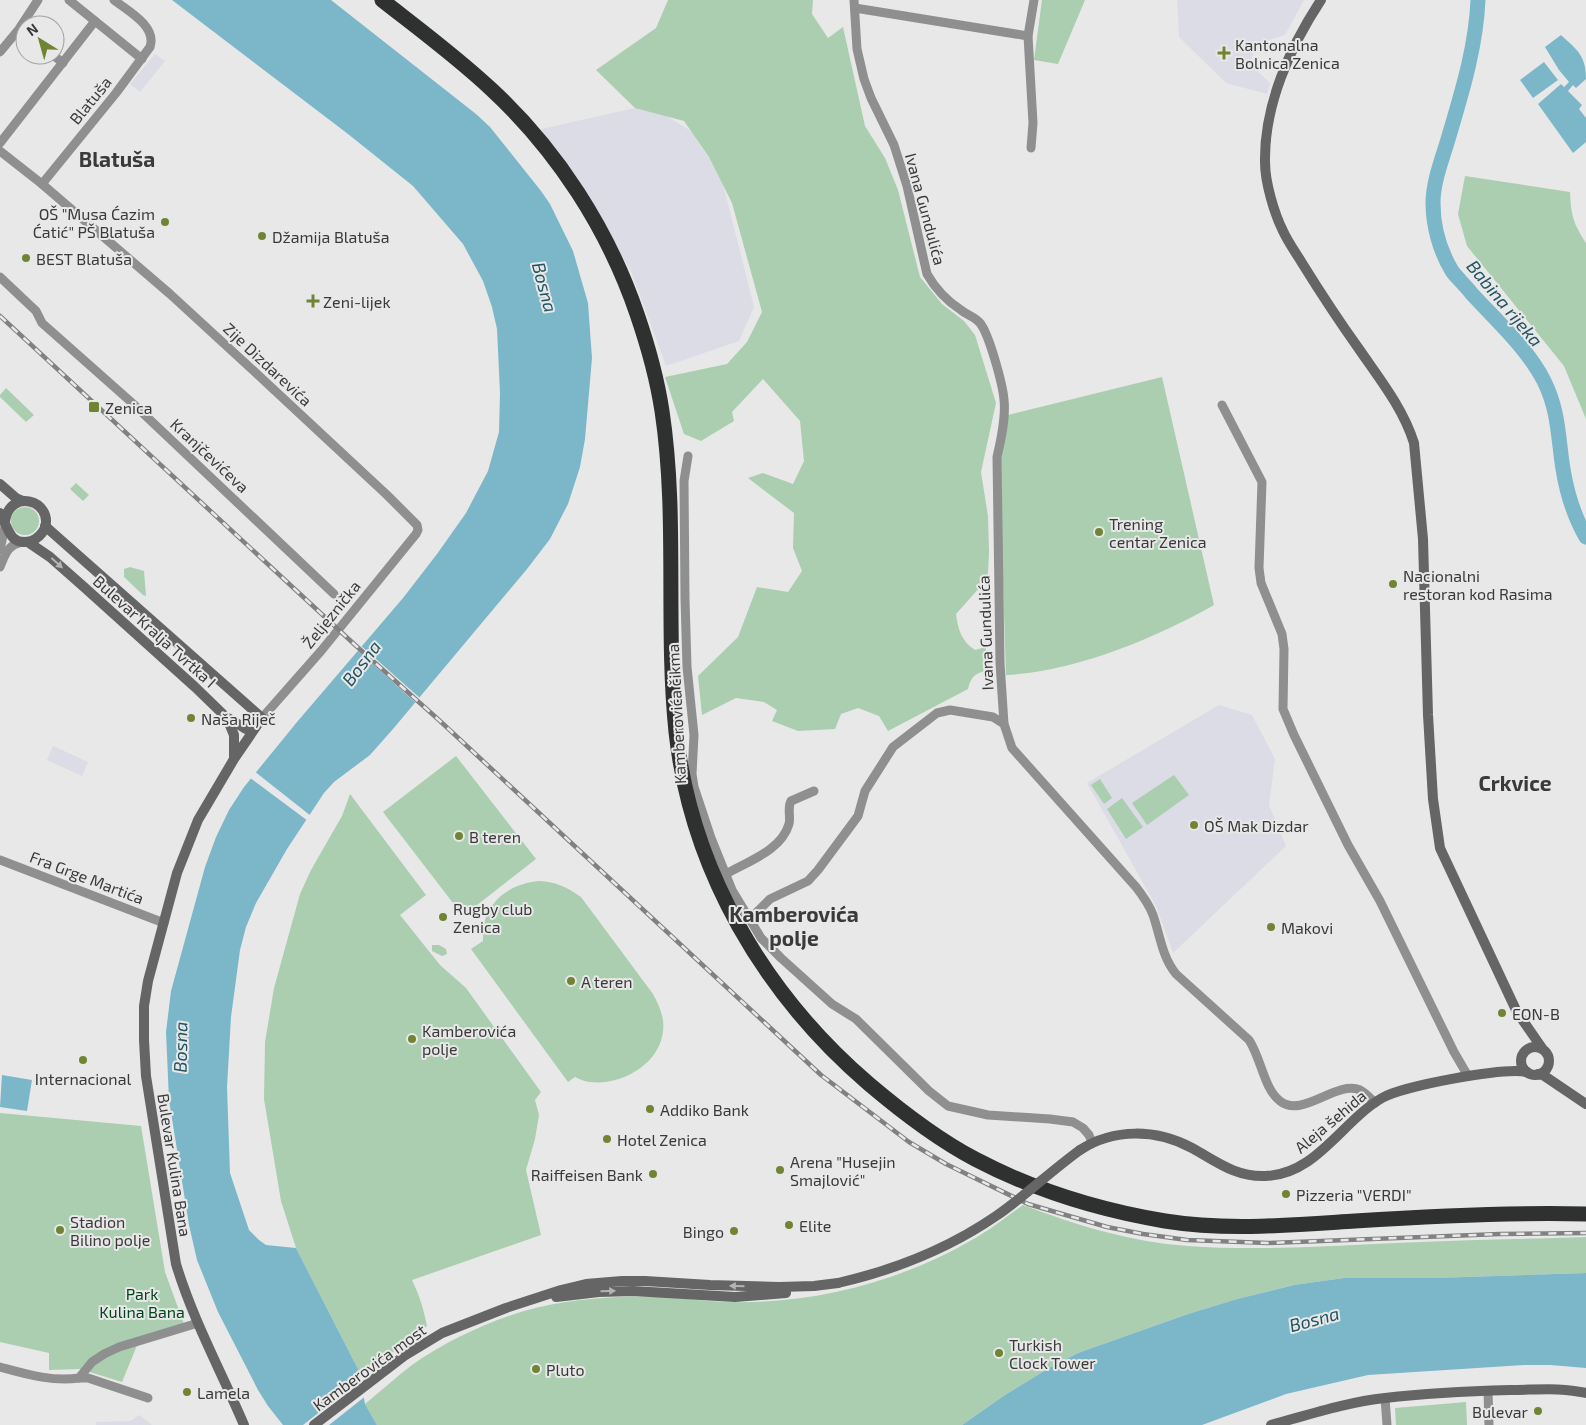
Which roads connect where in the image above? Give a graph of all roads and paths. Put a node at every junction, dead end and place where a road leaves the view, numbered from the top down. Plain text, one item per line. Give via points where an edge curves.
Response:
1 (38, 0) edge
2 (69, 0) edge
3 (114, 0) edge
4 (382, 0) edge
5 (1034, 0) edge
6 (1320, 0) edge
7 (854, 4) edge
8 (30, 15) edge
9 (96, 21) junction
10 (1028, 36) junction
11 (15, 38) edge
12 (0, 52) edge
13 (142, 59) junction
14 (65, 60) edge
15 (61, 65) edge
16 (0, 143) edge
17 (1031, 148) dead end
18 (0, 151) edge
19 (42, 184) junction
20 (0, 277) edge
21 (1222, 405) dead end
22 (688, 456) dead end
23 (0, 484) edge
24 (23, 501) junction
25 (3, 520) edge
26 (417, 525) joint
27 (45, 526) junction
28 (25, 542) junction
29 (0, 550) edge
30 (0, 567) edge
31 (334, 594) dead end
32 (227, 718) junction
33 (258, 722) junction
34 (1004, 724) junction
35 (234, 759) junction
36 (814, 791) dead end
37 (0, 860) edge
38 (726, 874) junction
39 (750, 918) junction
40 (164, 923) junction
41 (1521, 1020) junction
42 (1542, 1048) junction
43 (1523, 1054) junction
44 (1549, 1064) junction
45 (1527, 1072) junction
46 (1490, 1073) junction
47 (1538, 1074) junction
48 (1468, 1076) junction
49 (1565, 1089) junction
50 (1374, 1103) junction
51 (1586, 1104) edge
52 (1092, 1143) junction
53 (1586, 1214) edge
54 (838, 1283) joint
55 (198, 1323) junction
56 (0, 1367) edge
57 (79, 1378) junction
58 (1488, 1391) junction
59 (1586, 1393) edge
60 (148, 1398) dead end
61 (1385, 1398) junction
62 (244, 1423) edge
63 (314, 1425) edge
64 (1271, 1425) edge
65 (1387, 1425) edge
66 (1489, 1425) edge

1 - 8 street
2 - 9 street
3 - 13 street, Blatuša via 149,31 152,40
4 - 53 highway via 491,88 537,138 596,222 624,279 651,360 662,413 669,501 672,683 685,787 712,871 739,928 777,986 820,1038 892,1104 974,1159 1058,1195 1130,1214 1171,1222 1220,1226
5 - 10 street
6 - 41 street via 1280,77 1266,135 1264,164 1267,180 1283,232 1394,401 1414,442 1423,539 1428,721 1440,848
7 - 10 street
7 - 34 street, Ivana Gundulića via 857,49 864,80 894,145 927,274 952,304 983,328 1004,401 997,457 999,634
9 - 13 street
9 - 14 street
10 - 17 street via 1033,123
11 - 12 street
13 - 19 street, Blatuša
15 - 16 street
18 - 19 street
19 - 26 street, Zije Dizdarevića via 256,373
20 - 31 street, Kranjčevićeva via 36,311 42,323
21 - 48 street via 1262,482 1261,583 1282,634 1283,709 1348,845 1380,901
22 - 38 street, Kamberovića čikma via 684,480 685,600 694,735 692,774 711,838
23 - 24 street, Bulevar Kralja Tvrtka I
24 - 25 street via 12,505
24 - 27 street, Bulevar Kralja Tvrtka I via 39,506 45,515
25 - 28 street, Bulevar Kralja Tvrtka I via 12,537
25 - 29 street
26 - 33 street, Željeznička via 416,534
27 - 28 street via 38,537
27 - 33 street, Bulevar Kralja Tvrtka I
28 - 30 street via 14,544 6,551
28 -> 32 street, Bulevar Kralja Tvrtka I via 64,569
32 - 33 street via 246,729
32 - 35 street, Bulevar Kralja Tvrtka I via 234,735
33 - 35 street, Bulevar Kulina Bana
34 - 39 street via 993,717 950,710 938,713 892,746 865,791 858,816 818,870 808,881 770,899
34 - 50 street, Ivana Gundulića via 1012,748 1020,758 1136,887 1147,903 1170,966 1176,974 1249,1040 1269,1087 1279,1101 1285,1105 1301,1105 1352,1088 1363,1092
35 - 40 street, Bulevar Kulina Bana via 198,820 177,873
36 - 38 street via 791,801 790,822 780,841
37 - 40 street, Fra Grge Martića
38 - 39 street, Kamberovića čikma
39 - 52 street, Kamberovića čikma via 760,938 781,958 832,1004 856,1019 948,1106 988,1115 1073,1122 1083,1128
40 - 55 street, Bulevar Kulina Bana via 144,1006 146,1076 176,1264
41 - 42 street
41 - 43 street via 1526,1034
42 - 43 street via 1533,1047
42 - 44 street via 1548,1054
43 - 45 street via 1522,1065
43 - 46 street, Aleja šehida
44 - 47 street
44 - 49 street
45 - 46 street, Aleja šehida
45 - 47 street
46 - 48 street, Aleja šehida
47 - 49 street
48 - 50 street, Aleja šehida via 1384,1096
49 - 51 street
50 - 52 street, Aleja šehida via 1311,1159 1288,1172 1275,1175 1237,1173 1193,1148 1161,1136 1122,1134
52 - 54 street, Aleja šehida, bridge via 995,1216 953,1241 885,1271
54 - 63 street, Kamberovića most via 779,1287 646,1281 569,1288 442,1334 404,1356
55 - 57 street via 119,1347 92,1362
55 - 62 street, Bulevar Kulina Bana
56 - 57 street via 36,1377
57 - 60 street via 88,1378
58 - 59 street via 1556,1389
58 - 61 street
58 - 66 street
61 - 64 street
61 - 65 street

